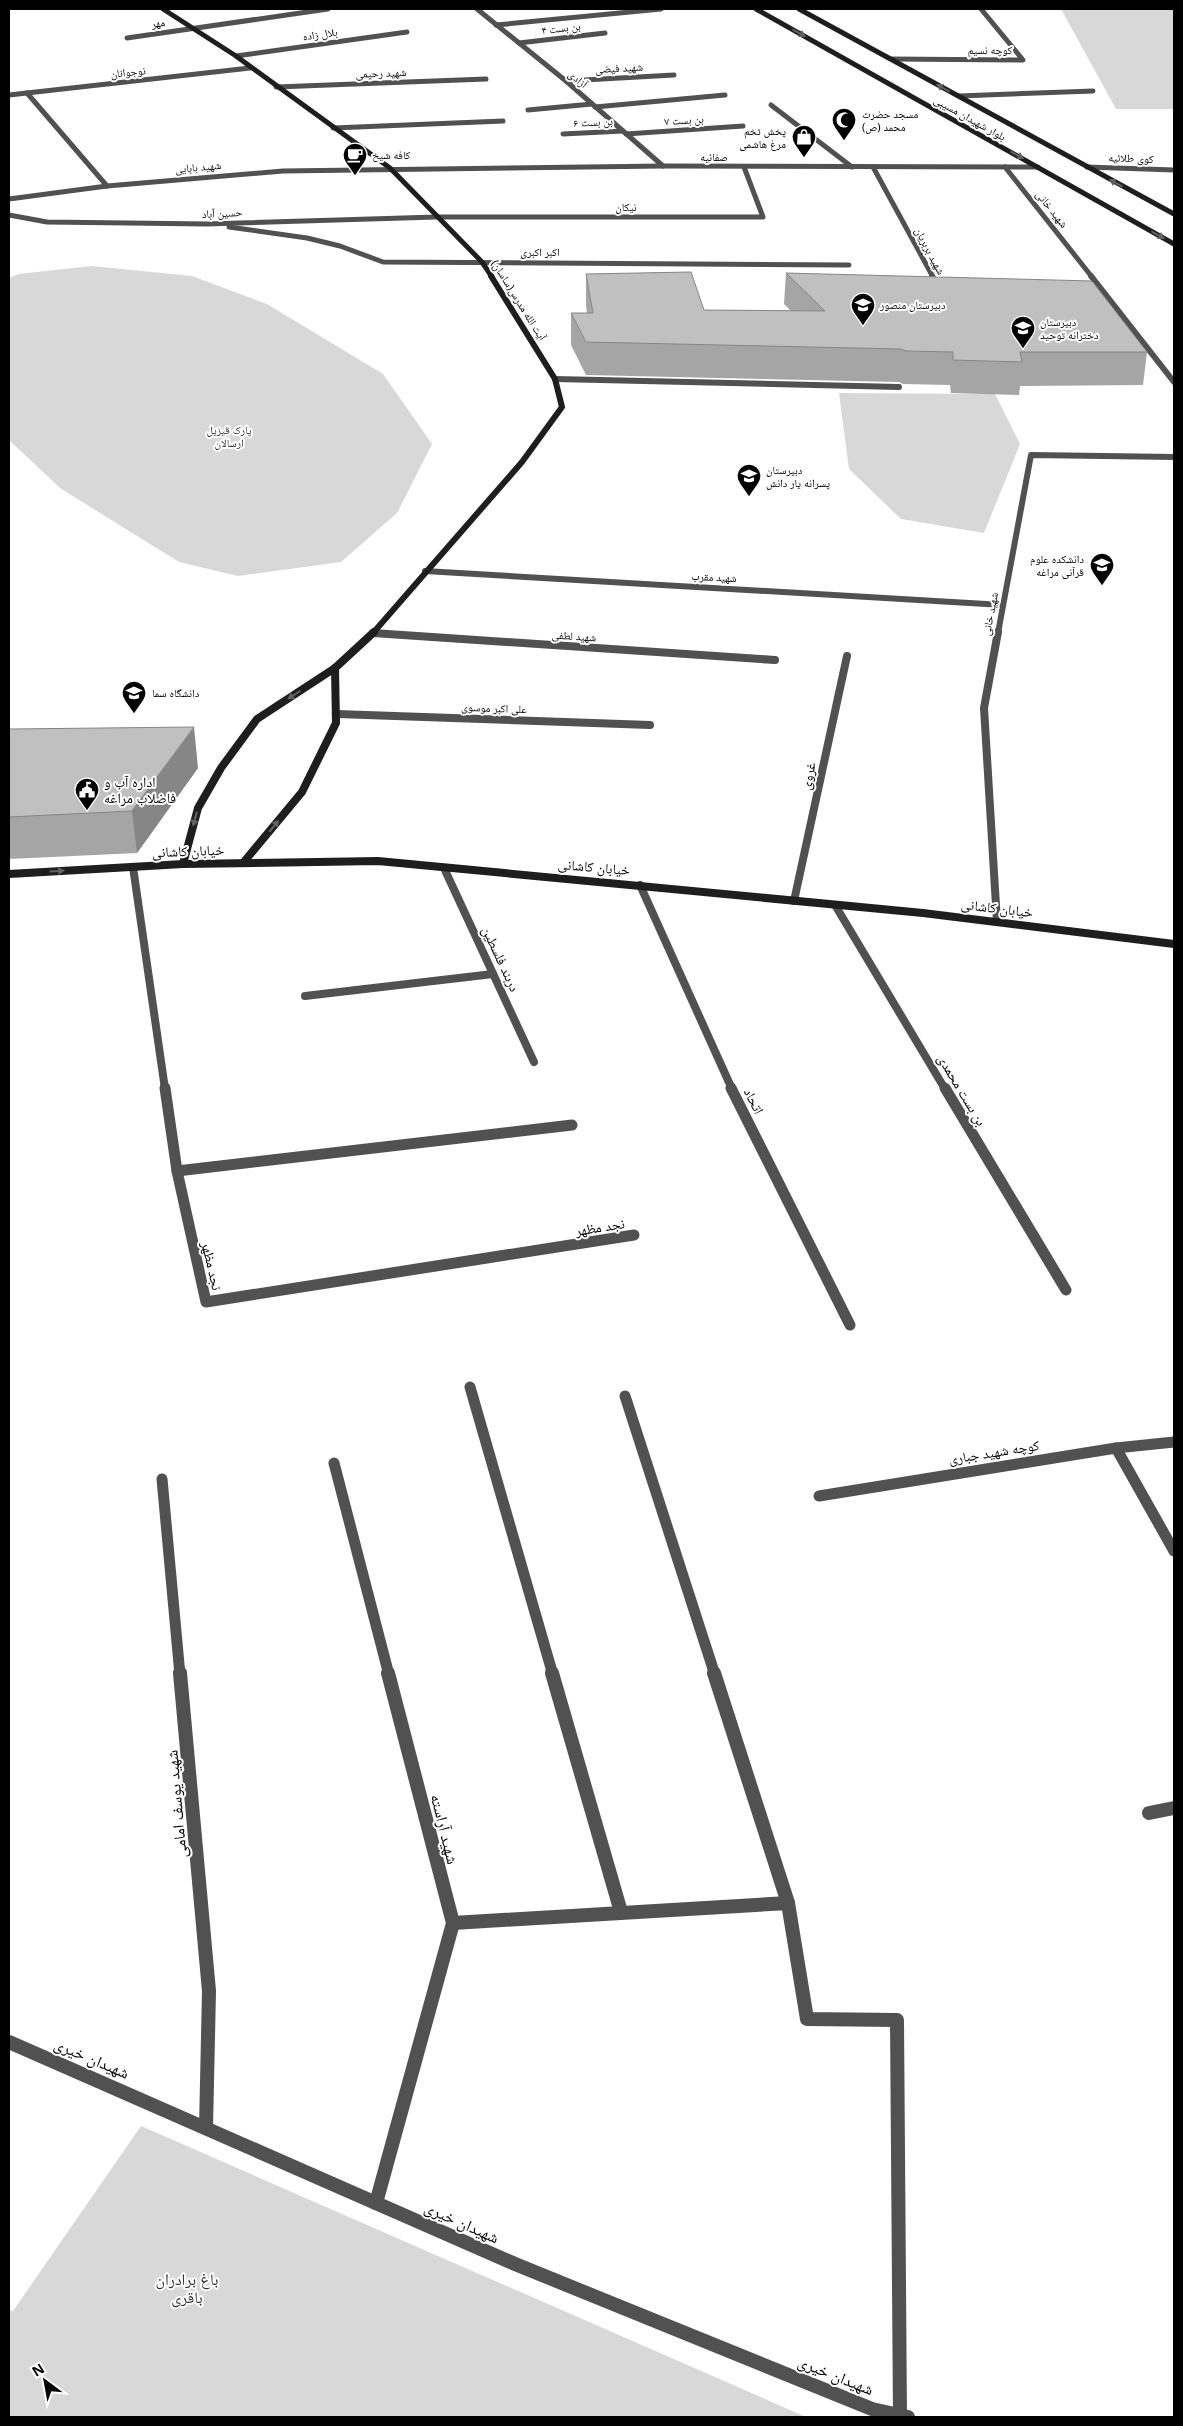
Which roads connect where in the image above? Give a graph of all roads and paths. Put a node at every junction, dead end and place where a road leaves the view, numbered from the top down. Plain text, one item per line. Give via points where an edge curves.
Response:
1 (164, 9) edge
2 (328, 9) edge
3 (477, 9) edge
4 (661, 9) edge
5 (756, 9) edge
6 (799, 9) edge
7 (981, 9) edge
8 (496, 25) junction
9 (192, 28) junction
10 (407, 32) dead end
11 (605, 33) dead end
12 (127, 38) dead end
13 (519, 43) junction
14 (236, 56) junction
15 (891, 59) junction
16 (250, 68) junction
17 (674, 75) dead end
18 (486, 79) dead end
19 (566, 81) junction
20 (276, 86) junction
21 (1093, 91) dead end
22 (27, 93) junction
23 (9, 95) edge
24 (725, 95) dead end
25 (959, 96) junction
26 (594, 106) junction
27 (771, 106) dead end
28 (528, 110) dead end
29 (503, 121) dead end
30 (743, 126) dead end
31 (333, 128) junction
32 (624, 132) junction
33 (564, 134) dead end
34 (663, 166) junction
35 (744, 167) junction
36 (852, 167) junction
37 (873, 167) junction
38 (1005, 167) junction
39 (1038, 167) junction
40 (1087, 167) junction
41 (390, 168) junction
42 (1174, 170) edge
43 (107, 186) junction
44 (9, 199) edge
45 (1174, 214) edge
46 (9, 215) edge
47 (436, 217) junction
48 (207, 224) junction
49 (1174, 244) edge
50 (482, 262) junction
51 (848, 265) dead end
52 (940, 292) edge
53 (554, 379) junction
54 (1174, 382) edge
55 (900, 387) dead end
56 (1174, 457) edge
57 (425, 572) junction
58 (1003, 605) junction
59 (373, 633) junction
60 (847, 656) dead end
61 (774, 660) dead end
62 (335, 668) junction
63 (337, 714) junction
64 (650, 725) dead end
65 (243, 863) junction
66 (183, 864) junction
67 (133, 867) junction
68 (444, 868) junction
69 (9, 874) edge
70 (640, 885) junction
71 (794, 901) junction
72 (835, 905) junction
73 (997, 922) junction
74 (1174, 944) edge
75 (493, 974) junction
76 (305, 996) dead end
77 (534, 1062) dead end
78 (572, 1125) dead end
79 (177, 1171) junction
80 (634, 1236) dead end
81 (1066, 1290) dead end
82 (850, 1325) dead end
83 (470, 1388) dead end
84 (625, 1396) dead end
85 (1174, 1442) edge
86 (1116, 1448) junction
87 (334, 1463) dead end
88 (162, 1478) dead end
89 (819, 1496) dead end
90 (1174, 1551) edge
91 (1174, 1808) edge
92 (1149, 1812) dead end
93 (788, 1903) junction
94 (621, 1912) junction
95 (453, 1923) junction
96 (9, 2042) edge
97 (206, 2128) junction
98 (376, 2203) junction
99 (902, 2417) edge

1 - 9 street, آیت الله مدرس(ساسان)
2 - 9 street, مهر
3 - 8 street, آزادی
4 - 8 street
5 -> 39 street, بلوار شهیدان مسیبی
6 - 15 street, بلوار شهیدان مسیبی
7 - 15 street, کوچه نسیم via 1023,60
8 - 13 street, آزادی
9 - 12 street, مهر
9 - 14 street, آیت الله مدرس(ساسان)
10 - 14 street, بلال زاده
11 - 13 street, بن بست ۴
13 - 19 street, آزادی
14 - 16 street, آیت الله مدرس(ساسان)
25 -> 15 street, بلوار شهیدان مسیبی
16 - 20 street, آیت الله مدرس(ساسان)
16 - 22 street, نوجوانان
17 - 19 street, شهید فیضی
18 - 20 street, شهید رحیمی
19 - 26 street, آزادی
20 - 31 street, آیت الله مدرس(ساسان)
21 - 25 street
22 - 23 street, نوجوانان
22 - 43 street
24 - 26 street
25 - 40 street, بلوار شهیدان مسیبی
26 - 28 street
26 - 32 street, آزادی
27 - 36 street
29 - 31 street
30 - 32 street, بن بست ۷
31 - 41 street, آیت الله مدرس(ساسان)
32 - 33 street, بن بست ۶
32 - 34 street, آزادی
34 - 35 street, صفائیه
34 - 41 street, صفائیه
35 - 36 street, صفائیه
35 - 47 street, نیکان via 763,217
36 - 37 street, صفائیه
37 - 38 street, صفائیه
37 - 52 street, شهید بربریان
38 - 39 street, صفائیه
38 - 54 street, شهید خانی
39 -> 49 street, بلوار شهیدان مسیبی
40 - 42 street, کوی طلائیه
45 -> 40 street, بلوار شهیدان مسیبی
41 - 43 street, شهید بابایی via 243,174
41 - 47 street, آیت الله مدرس(ساسان)
43 - 44 street, شهید بابایی
46 - 48 street, حسین آباد via 47,222
47 - 48 street, حسین آباد
47 - 50 street, آیت الله مدرس(ساسان)
48 - 50 street, اکبر اکبری via 307,238 383,262
50 - 51 street, اکبر اکبری
50 - 53 street, آیت الله مدرس(ساسان)
53 - 55 street
53 - 57 street, آیت الله مدرس(ساسان) via 562,407 522,462
56 - 58 street, شهید خانی via 1031,455
57 - 58 street, شهید مقرب
57 - 59 street, آیت الله مدرس(ساسان)
58 - 73 street, شهید خانی via 984,708
59 - 61 street, شهید لطفی
59 - 62 street, آیت الله مدرس(ساسان)
60 - 71 street, غروی
62 - 63 street
62 -> 66 street, آیت الله مدرس(ساسان) via 257,719 221,768 198,808
63 - 64 street, علی اکبر موسوی
65 -> 63 street via 302,792 336,723
65 - 66 street, خیابان کاشانی
65 - 68 street, خیابان کاشانی via 378,861
66 - 67 street, خیابان کاشانی
69 -> 67 street, خیابان کاشانی
67 - 79 street, نجد مظهر
68 - 70 street, خیابان کاشانی
68 - 75 street, دربند فلسطین
70 - 71 street, خیابان کاشانی
70 - 82 street, اتحاد via 732,1089
71 - 72 street, خیابان کاشانی
72 - 73 street, خیابان کاشانی
72 - 81 street, بن بست محمدی
73 - 74 street, خیابان کاشانی
75 - 76 street
75 - 77 street, دربند فلسطین
78 - 79 street
79 - 80 street, نجد مظهر via 206,1302
83 - 94 street
84 - 93 street
85 - 86 street, کوچه شهید جباری
86 - 89 street, کوچه شهید جباری
86 - 90 street
87 - 95 street, شهید آراسته
88 - 97 street, شهید یوسف امامی via 209,1991
91 - 92 street
93 - 94 street
93 - 99 street via 807,2019 897,2020
94 - 95 street
95 - 98 street, شهید آراسته
96 - 97 street, شهیدان خیری
97 - 98 street, شهیدان خیری
98 - 99 street, شهیدان خیری via 597,2298 872,2409

